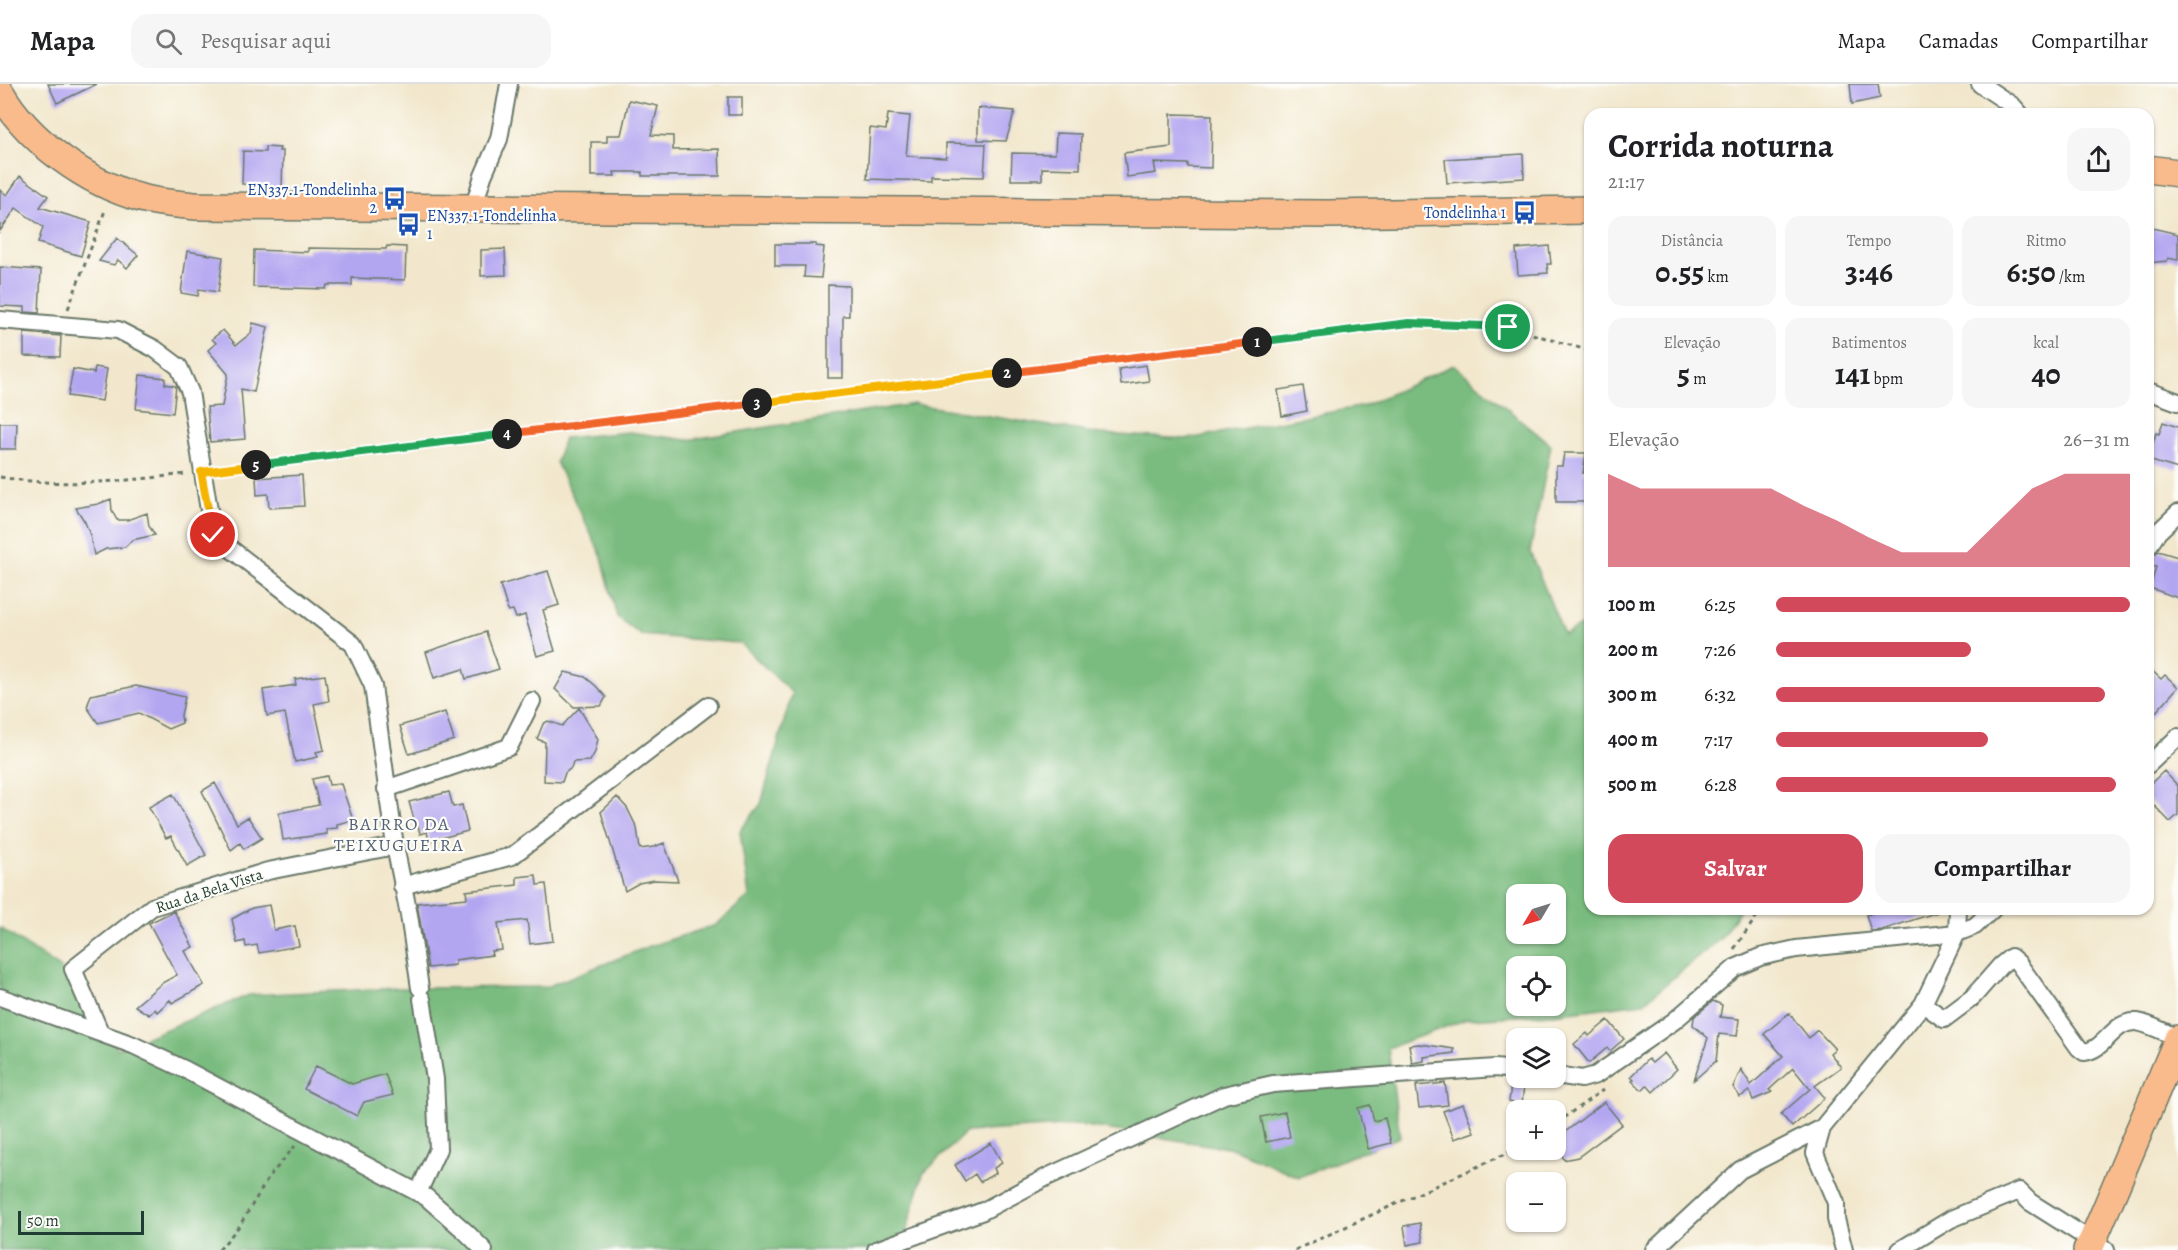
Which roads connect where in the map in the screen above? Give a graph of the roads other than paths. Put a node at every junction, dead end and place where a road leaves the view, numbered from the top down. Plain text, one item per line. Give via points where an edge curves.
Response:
1 (510, 84) edge
2 (1980, 84) edge
3 (0, 92) edge
4 (2015, 108) edge
5 (2154, 170) edge
6 (2178, 173) edge
7 (473, 208) junction
8 (1584, 216) edge
9 (0, 320) edge
10 (2154, 393) edge
11 (2178, 402) edge
12 (2178, 513) edge
13 (2154, 538) edge
14 (532, 701) dead end
15 (708, 706) dead end
16 (2178, 737) edge
17 (2154, 759) edge
18 (386, 789) junction
19 (395, 846) junction
20 (402, 886) junction
21 (1958, 915) edge
22 (1987, 915) edge
23 (1957, 933) junction
24 (0, 997) edge
25 (1923, 1004) junction
26 (100, 1032) junction
27 (2178, 1039) edge
28 (1506, 1069) edge
29 (1566, 1077) edge
30 (1822, 1128) junction
31 (418, 1193) junction
32 (2095, 1247) edge
33 (484, 1250) edge
34 (876, 1250) edge
35 (1654, 1250) edge
36 (1844, 1250) edge
37 (1900, 1250) edge

1 - 7 street via 499,139
2 - 4 street
3 - 7 main road via 22,123 72,165 113,188 142,198 196,206
5 - 6 main road
7 - 8 main road
9 - 18 street via 118,330 179,367 190,392 213,535 353,644 373,686
10 - 11 street
12 - 13 street
14 - 18 street via 509,747
15 - 20 street via 512,856
16 - 17 street
18 - 19 street
19 - 20 street
19 - 26 street, Rua da Bela Vista via 268,871 152,907 73,969
20 - 31 street via 435,1079 438,1149
21 - 23 street
22 - 23 street via 1975,926
23 - 25 street
23 - 29 street via 1796,949 1760,957 1735,968 1674,1021 1596,1075 1582,1079
24 - 26 street
25 - 27 street via 1944,1019 1972,998 2011,957 2084,1052 2092,1052 2123,1024 2138,1022
25 - 30 street
26 - 31 street via 186,1070
27 - 32 main road
28 - 34 street via 1273,1084 1224,1095 1047,1176 983,1211
30 - 35 street via 1740,1170
30 - 36 street via 1815,1154 1836,1203
31 - 33 street
32 - 37 street via 2019,1191 1951,1220

